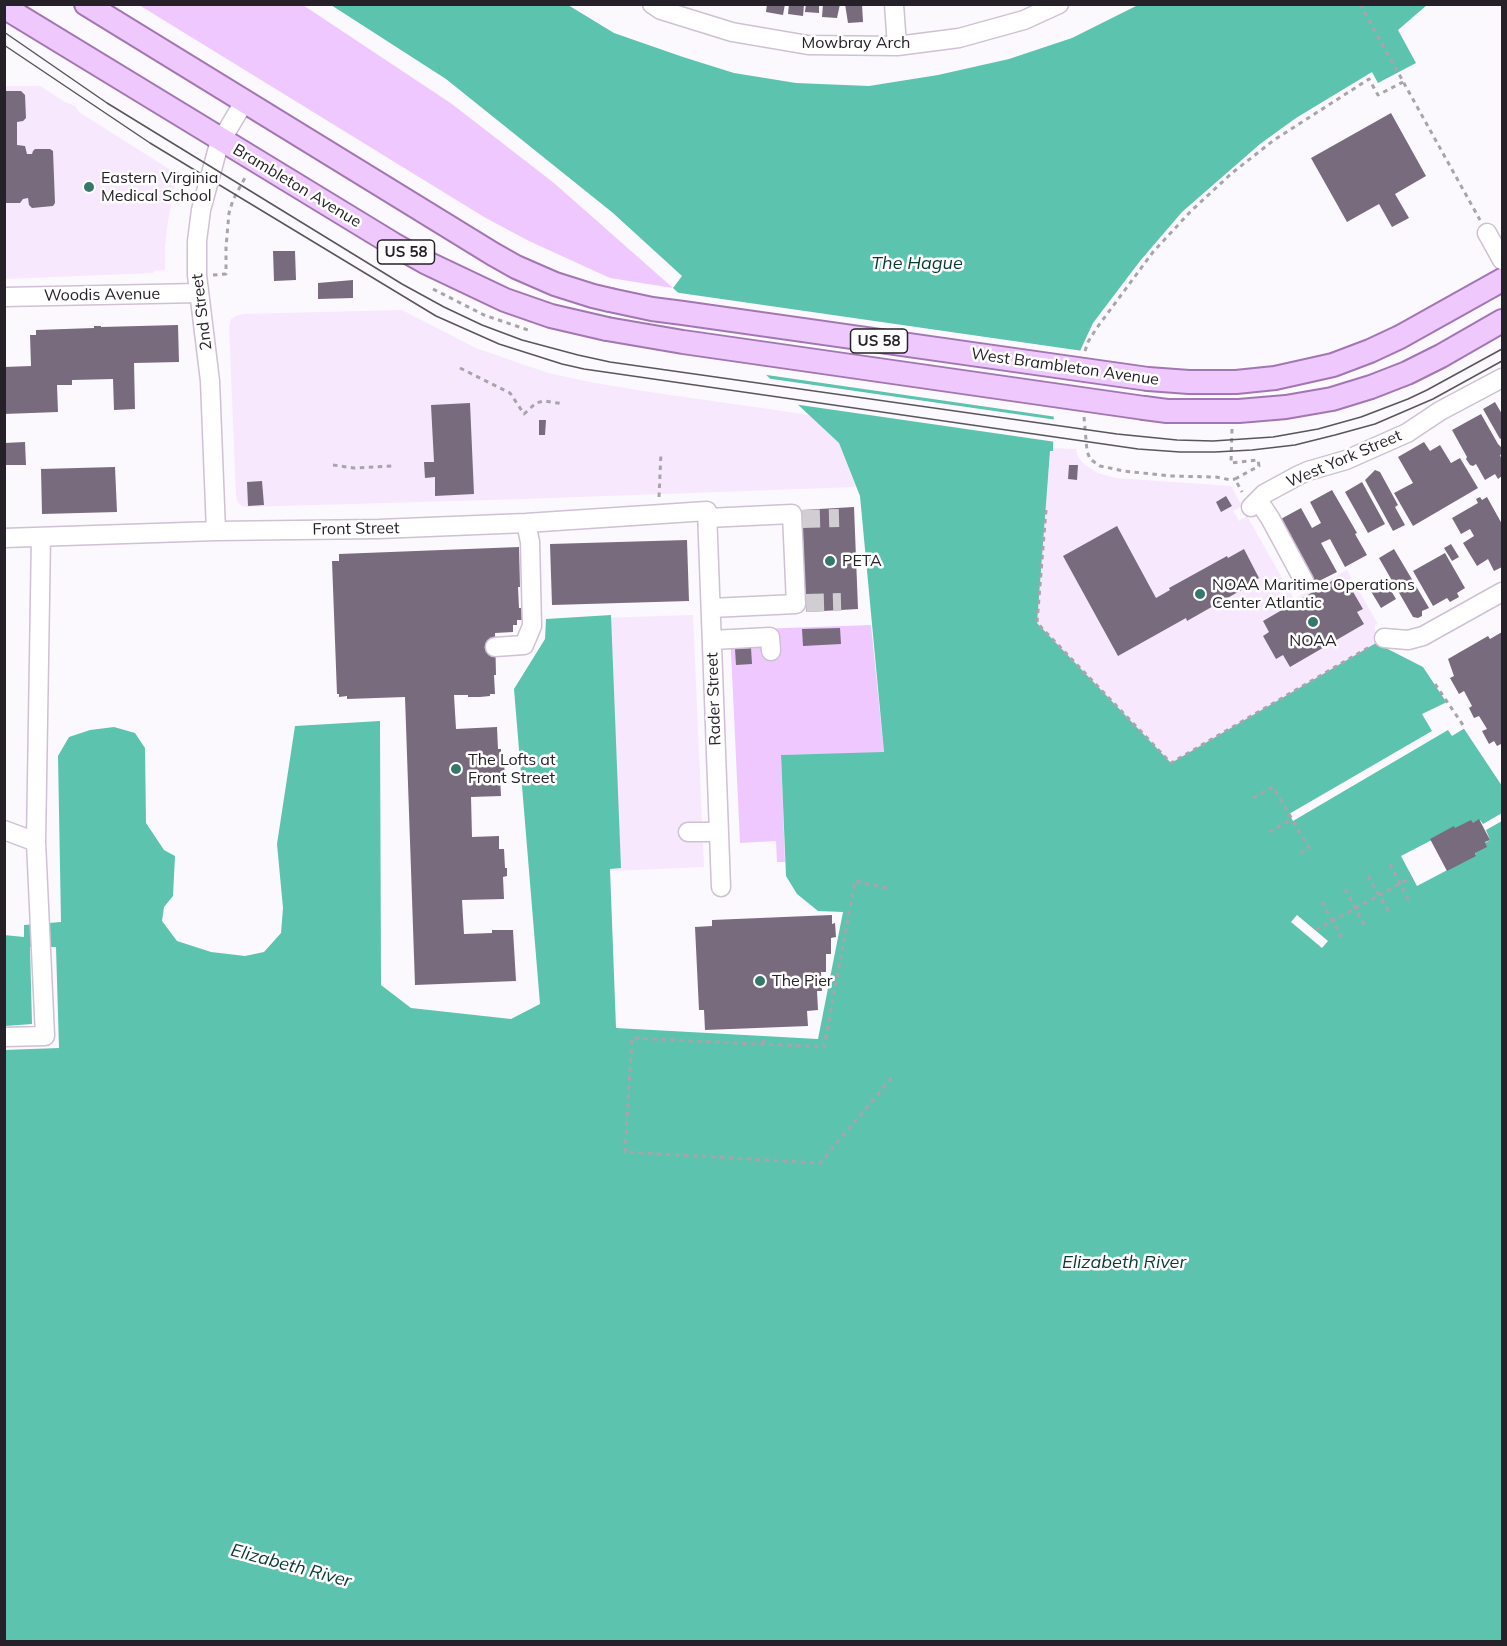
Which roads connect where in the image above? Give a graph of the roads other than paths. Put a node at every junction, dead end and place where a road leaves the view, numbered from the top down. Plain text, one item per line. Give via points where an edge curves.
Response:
1 (86, 4) edge
2 (652, 4) edge
3 (894, 4) edge
4 (1059, 4) edge
5 (4, 7) edge
6 (897, 46) junction
7 (244, 102) junction
8 (221, 140) junction
9 (1487, 233) road end
10 (1503, 260) edge
11 (1503, 280) edge
12 (199, 293) junction
13 (4, 297) edge
14 (1503, 321) edge
15 (607, 329) joint
16 (1503, 378) edge
17 (707, 514) junction
18 (526, 523) junction
19 (216, 531) junction
20 (41, 537) junction
21 (4, 538) edge
22 (1304, 581) dead end
23 (1503, 592) edge
24 (711, 608) junction
25 (712, 640) junction
26 (1380, 641) road end
27 (495, 647) dead end
28 (771, 651) dead end
29 (4, 830) edge
30 (719, 831) junction
31 (688, 832) dead end
32 (36, 842) junction
33 (721, 887) dead end
34 (4, 1037) edge

1 - 7 main road, US 58
2 - 6 street, Mowbray Arch via 732,32 786,42
3 - 6 street
4 - 6 street, Mowbray Arch via 1024,20 959,38
5 - 8 main road, Brambleton Avenue / US 58
7 - 8 street, 2nd Street
7 - 11 main road, West Brambleton Avenue / US 58, bridge via 526,271 593,296 652,309 1148,379 1212,383 1275,378 1333,365 1400,338
8 - 12 street, 2nd Street via 198,226
8 - 15 main road, Brambleton Avenue / US 58 via 450,274 504,300
9 - 10 street
12 - 13 street, Woodis Avenue
12 - 19 street, 2nd Street via 210,389
14 - 15 main road, West Brambleton Avenue / US 58, bridge via 1441,356 1371,387 1332,399 1239,411 1144,408
16 - 22 street, West York Street via 1407,433 1346,460 1308,471 1264,494 1255,503 1270,518
17 - 18 street, Front Street
17 - 24 street, Rader Street
17 - 24 street, Front Street via 792,514 797,519 801,604
18 - 19 street, Front Street
18 - 27 street via 532,626 524,645
19 - 20 street, Front Street
20 - 21 street, Front Street
20 - 32 street
23 - 26 street via 1423,636
24 - 25 street, Rader Street
25 - 28 street via 770,637
25 - 30 street, Rader Street
29 - 32 street
30 - 31 street
30 - 33 street, Rader Street
32 - 34 street via 45,1036

